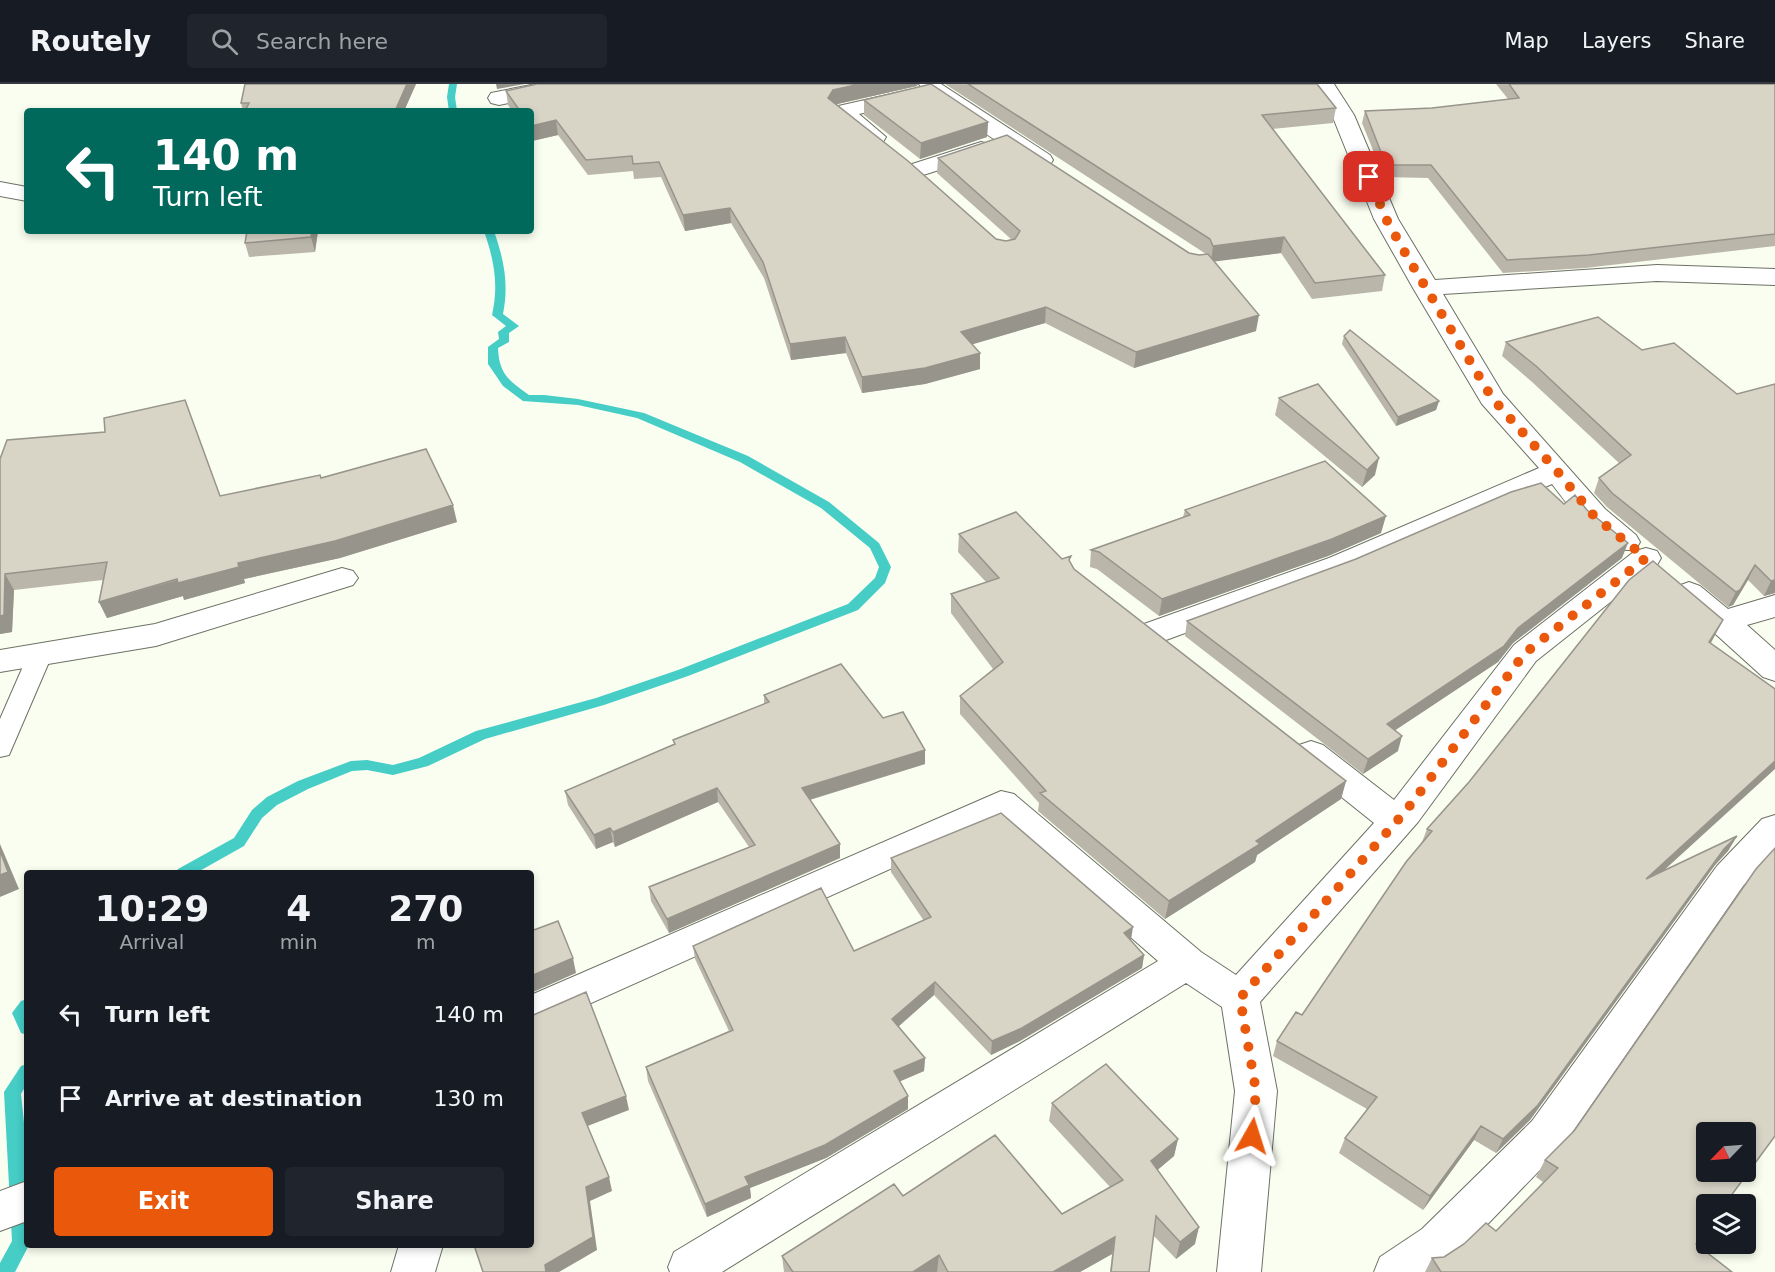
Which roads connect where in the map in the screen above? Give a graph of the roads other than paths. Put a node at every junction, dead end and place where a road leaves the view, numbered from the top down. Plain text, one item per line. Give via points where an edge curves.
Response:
1 (567, 84) edge
2 (1323, 84) edge
3 (932, 87) edge
4 (499, 98) dead end
5 (1010, 139) junction
6 (917, 170) junction
7 (1057, 170) edge
8 (934, 185) edge
9 (0, 189) edge
10 (24, 193) edge
11 (1775, 277) edge
12 (1426, 288) junction
13 (1557, 471) junction
14 (1660, 569) junction
15 (342, 578) dead end
16 (1775, 606) edge
17 (1129, 612) edge
18 (1723, 621) junction
19 (1155, 632) junction
20 (1183, 654) edge
21 (40, 656) junction
22 (0, 661) edge
23 (1775, 669) edge
24 (1285, 734) edge
25 (0, 748) edge
26 (1397, 821) junction
27 (1775, 830) edge
28 (1187, 963) junction
29 (1240, 998) junction
30 (534, 1012) edge
31 (24, 1203) edge
32 (0, 1211) edge
33 (420, 1248) edge
34 (690, 1267) dead end
35 (413, 1272) edge
36 (1239, 1272) edge
37 (1396, 1272) edge

1 - 4 street
2 - 12 street via 1343,115 1386,219
3 - 5 street
3 - 6 street via 842,112
5 - 6 street
5 - 7 street
6 - 8 street
9 - 10 street
11 - 12 street via 1657,273
12 - 13 street via 1492,398
13 - 14 street via 1594,516
13 - 19 street via 1340,565
14 - 18 street
14 - 26 street via 1525,653
15 - 21 street via 156,635
16 - 18 street
17 - 19 street
18 - 23 street
19 - 20 street
21 - 22 street
21 - 25 lane
24 - 26 street
26 - 29 street
27 - 37 street via 1730,876 1547,1134 1438,1244
28 - 29 street
28 - 30 street via 1001,804
28 - 34 street
29 - 36 street via 1256,1091
31 - 32 street
33 - 35 street

